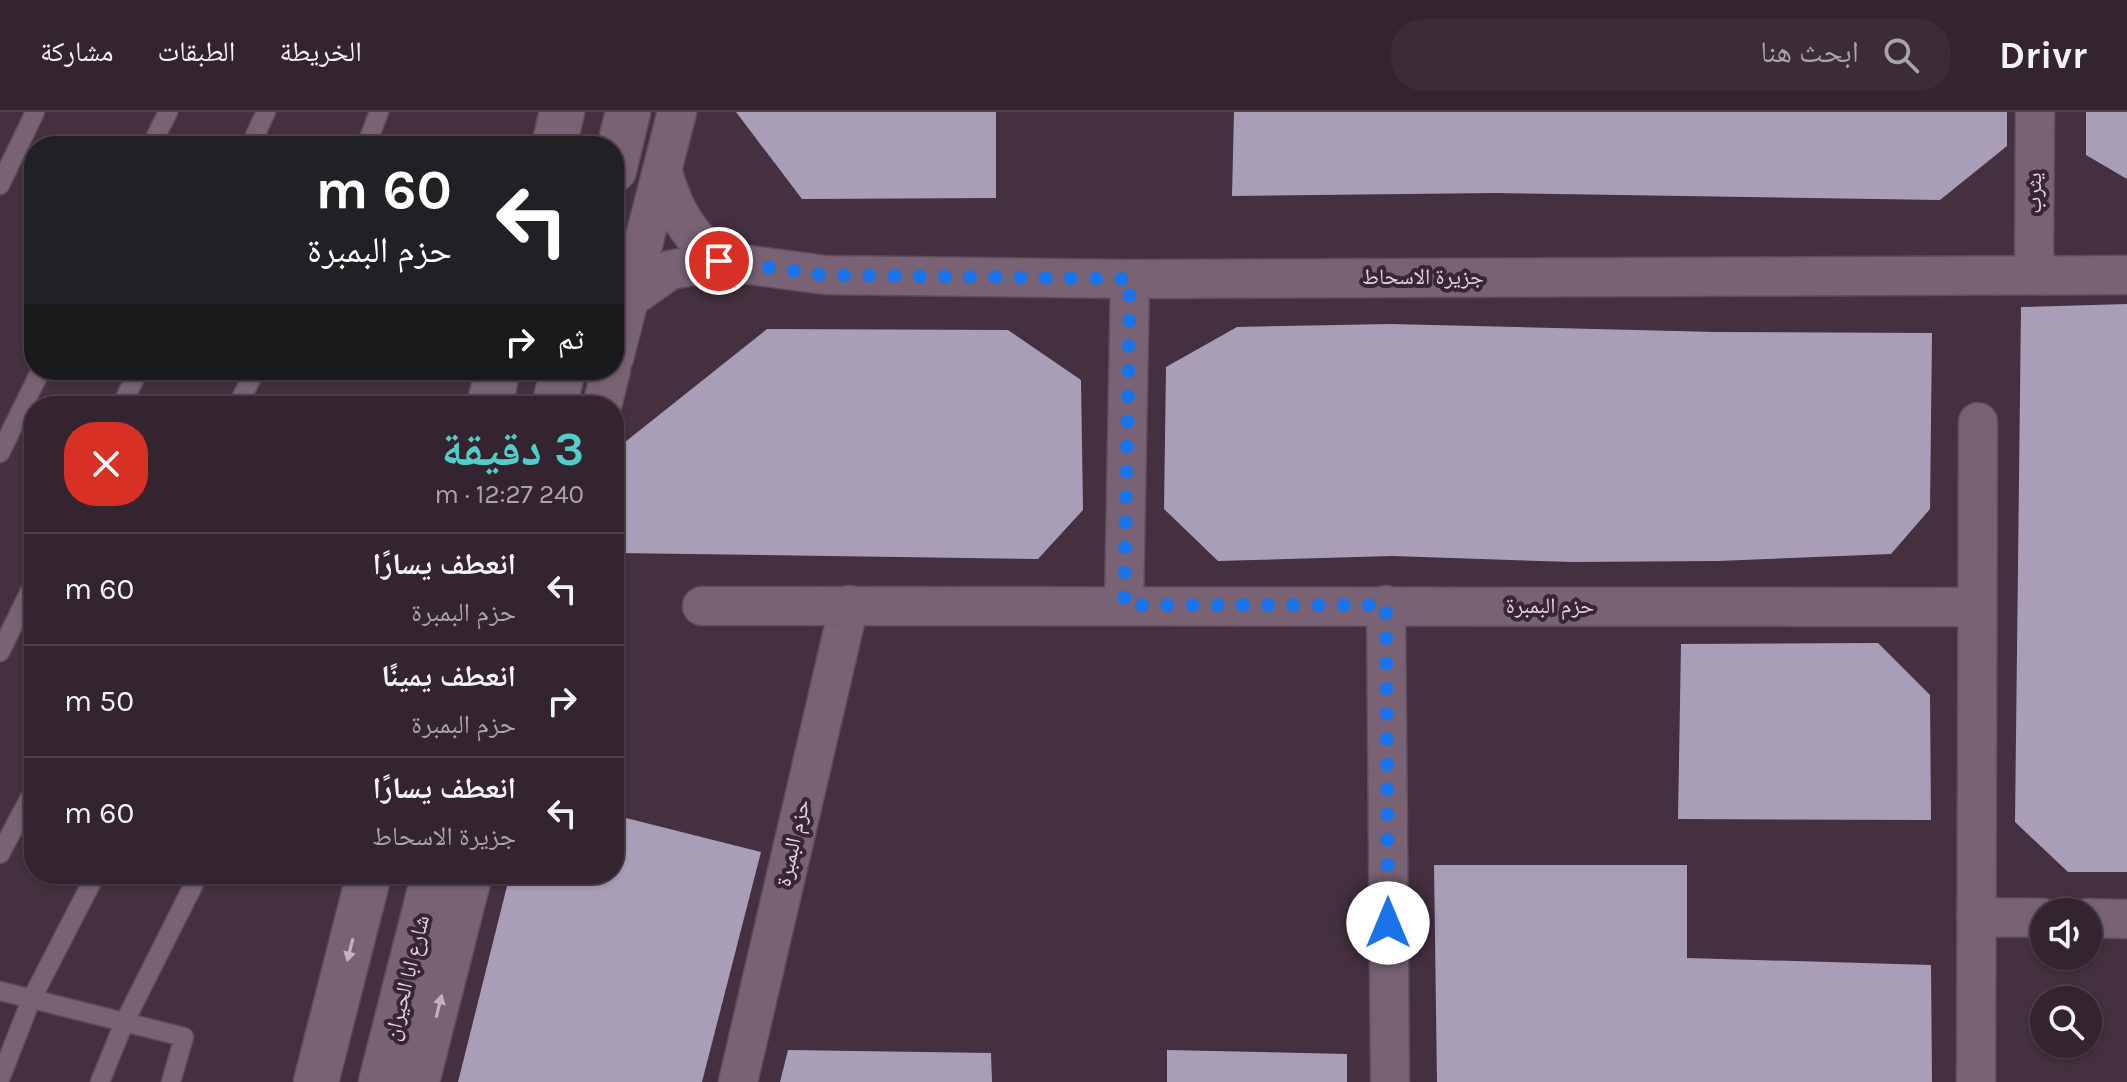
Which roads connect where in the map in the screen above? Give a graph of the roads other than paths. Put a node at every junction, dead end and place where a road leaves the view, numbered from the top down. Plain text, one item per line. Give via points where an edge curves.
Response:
1 (35, 112) edge
2 (168, 112) edge
3 (266, 112) edge
4 (379, 112) edge
5 (562, 112) edge
6 (628, 112) edge
7 (677, 112) edge
8 (2035, 112) edge
9 (156, 136) edge
10 (255, 136) edge
11 (370, 136) edge
12 (556, 136) edge
13 (622, 136) edge
14 (663, 172) junction
15 (0, 185) edge
16 (719, 261) junction
17 (2034, 275) junction
18 (2127, 275) edge
19 (1130, 279) junction
20 (629, 299) junction
21 (624, 319) edge
22 (24, 404) edge
23 (1978, 422) dead end
24 (0, 453) edge
25 (24, 603) edge
26 (849, 605) junction
27 (1124, 605) junction
28 (1386, 605) junction
29 (702, 606) dead end
30 (1976, 607) junction
31 (0, 652) edge
32 (24, 809) edge
33 (0, 854) edge
34 (91, 884) edge
35 (194, 884) edge
36 (366, 884) edge
37 (431, 884) edge
38 (470, 884) edge
39 (1976, 917) junction
40 (2030, 918) edge
41 (2102, 918) edge
42 (2127, 919) edge
43 (0, 991) edge
44 (31, 1000) junction
45 (124, 1023) junction
46 (0, 1079) edge
47 (100, 1082) edge
48 (171, 1082) edge
49 (316, 1082) edge
50 (381, 1082) edge
51 (420, 1082) edge
52 (738, 1082) edge
53 (1390, 1082) edge
54 (1976, 1082) edge

1 - 15 lane
2 - 9 lane
3 - 10 lane
4 - 11 lane
5 - 12 street
6 - 13 street
7 - 14 street
8 - 17 street, يثرب
14 - 16 street via 682,223
14 - 20 street
16 - 19 street, جزيرة الاسحاط via 825,275
16 - 20 street, جزيرة الاسحاط via 670,270
17 - 18 street, جزيرة الاسحاط
17 - 19 street, جزيرة الاسحاط
19 - 27 street
20 - 21 street
22 - 24 lane
23 - 30 street
25 - 31 lane
26 - 27 street, حزم البمبرة
26 - 29 street, حزم البمبرة
26 - 52 street, حزم البمبرة
27 - 28 street, حزم البمبرة
28 - 30 street, حزم البمبرة
28 - 53 street
30 - 39 street
32 - 33 lane
34 - 44 lane
35 - 45 lane
36 -> 49 street
37 - 50 street, شارع ابا الحيران
51 -> 38 street, شارع ابا الحيران
39 - 40 street
39 - 54 street
41 - 42 street
43 - 44 lane
44 - 45 lane
44 - 46 lane
45 - 47 lane
45 - 48 lane via 184,1037

